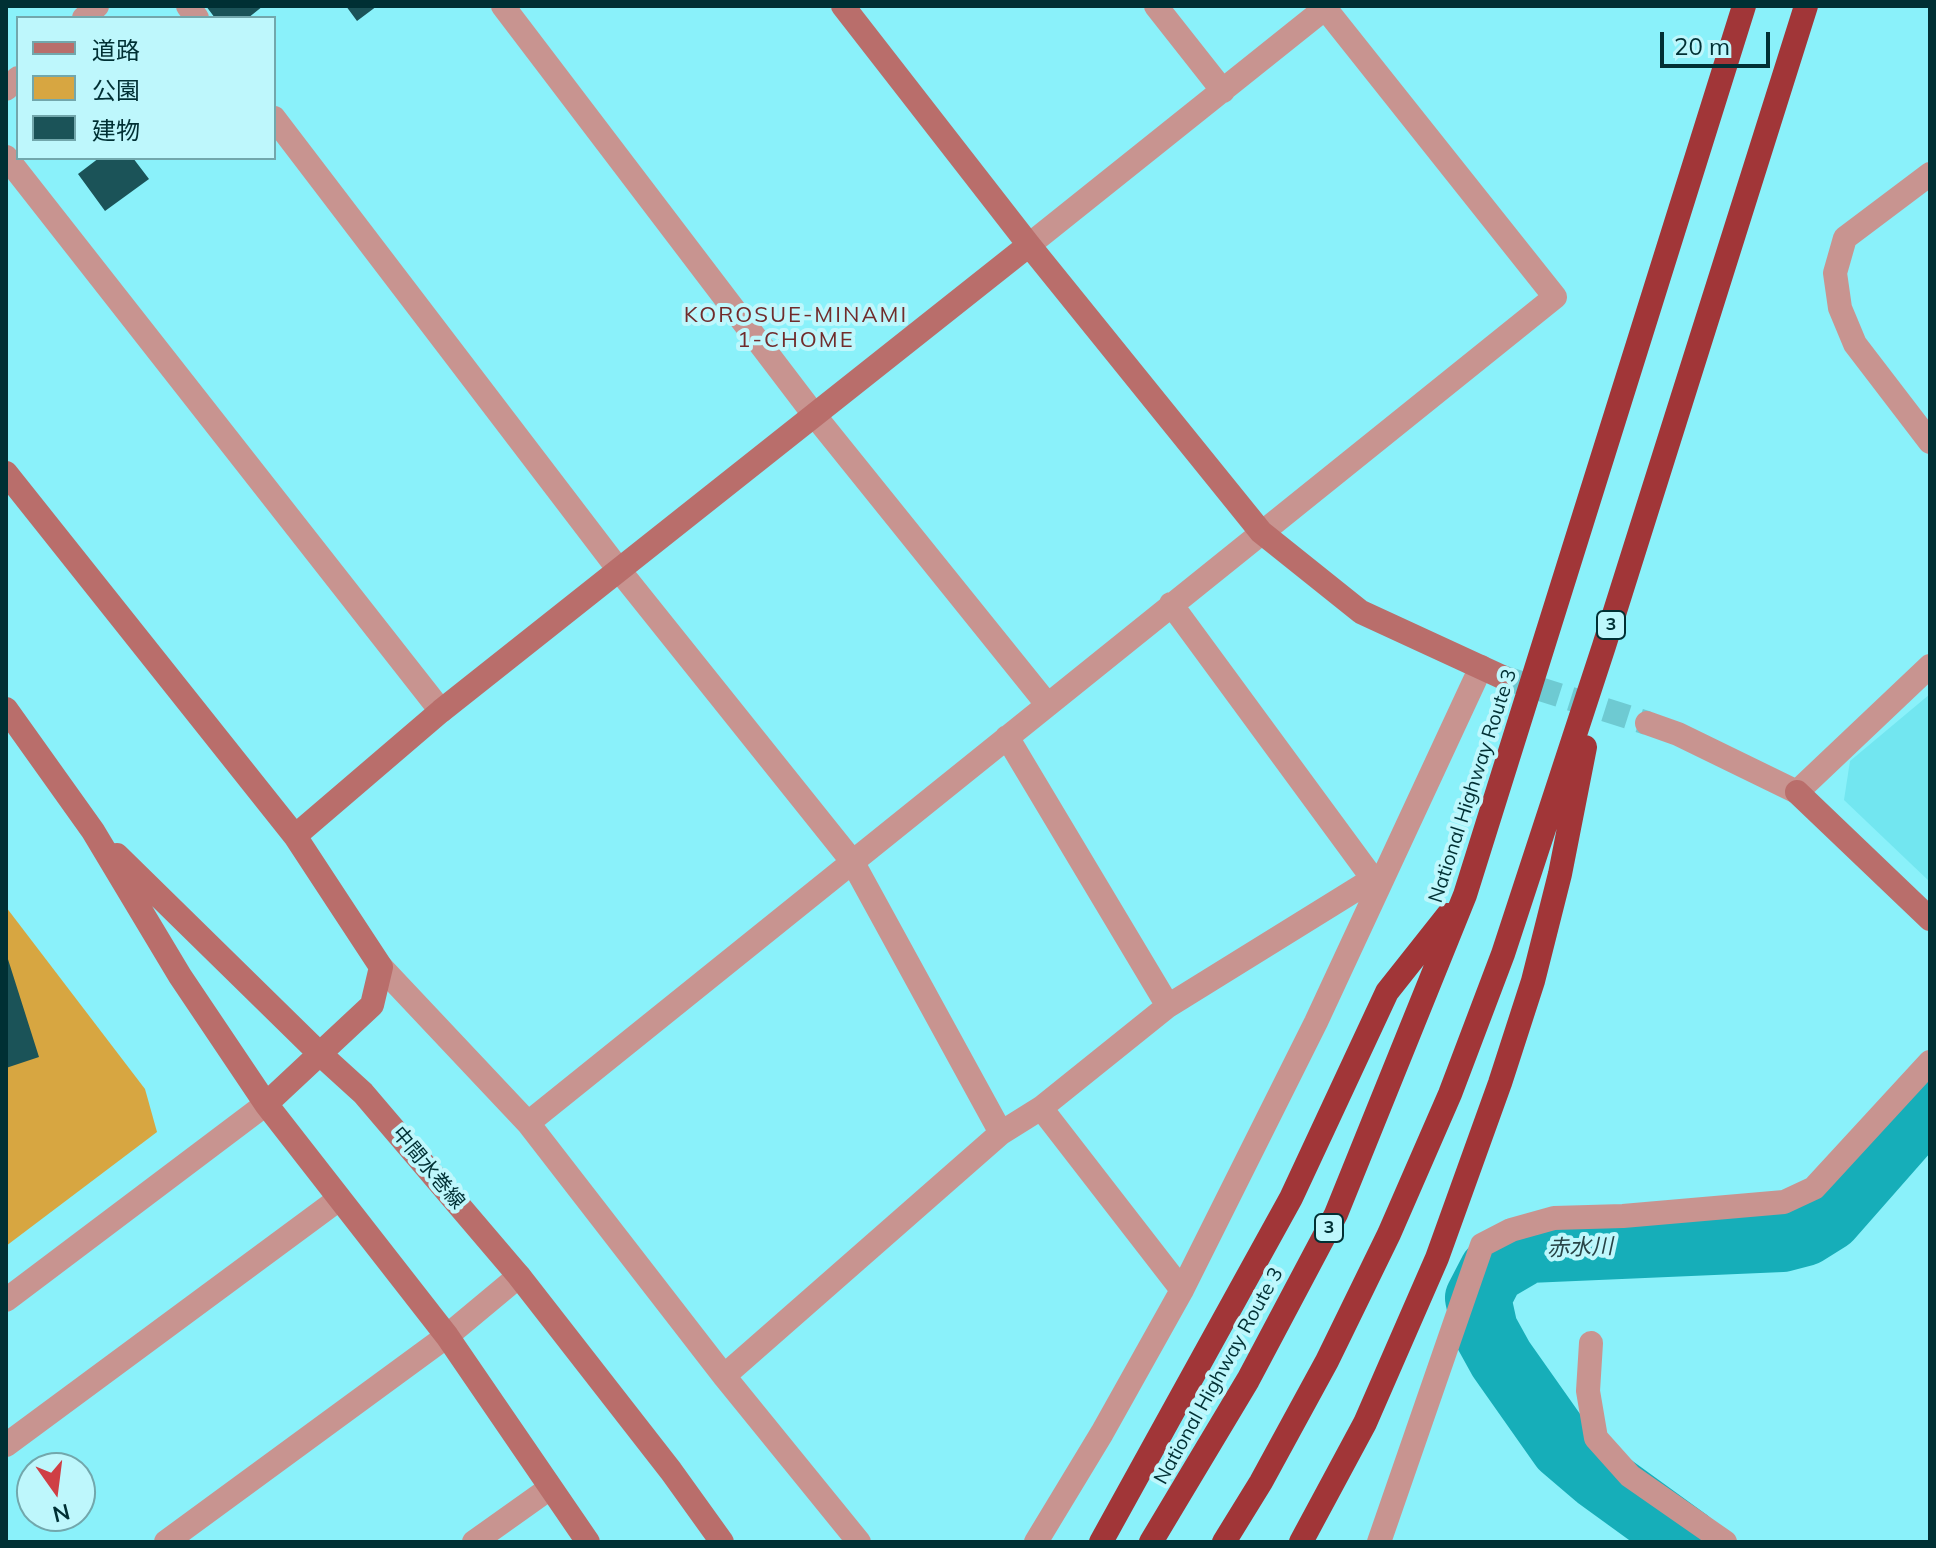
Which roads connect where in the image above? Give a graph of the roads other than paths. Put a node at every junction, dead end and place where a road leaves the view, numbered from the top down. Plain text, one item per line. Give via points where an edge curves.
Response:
1 (503, 6) edge
2 (843, 6) edge
3 (1156, 6) edge
4 (1744, 6) edge
5 (1806, 6) edge
6 (1327, 7) edge
7 (1223, 91) junction
8 (276, 121) edge
9 (6, 157) edge
10 (1930, 174) edge
11 (1029, 245) junction
12 (815, 416) junction
13 (1930, 442) edge
14 (6, 473) edge
15 (1261, 532) junction
16 (619, 570) junction
17 (1171, 604) junction
18 (1604, 646) junction
19 (1930, 666) edge
20 (1047, 704) junction
21 (6, 709) edge
22 (441, 711) junction
23 (1647, 723) tunnel mouth
24 (1007, 737) junction
25 (1797, 792) junction
26 (93, 831) junction
27 (295, 836) junction
28 (852, 861) junction
29 (1465, 895) junction
30 (1930, 919) edge
31 (381, 967) junction
32 (1168, 1006) junction
33 (319, 1053) junction
34 (1930, 1062) edge
35 (266, 1104) junction
36 (1041, 1108) junction
37 (528, 1123) junction
38 (1001, 1133) junction
39 (339, 1199) junction
40 (519, 1276) junction
41 (1182, 1290) junction
42 (6, 1300) edge
43 (447, 1336) junction
44 (1591, 1343) dead end
45 (724, 1376) junction
46 (6, 1445) edge
47 (550, 1488) junction
48 (166, 1542) edge
49 (474, 1542) edge
50 (588, 1542) edge
51 (722, 1542) edge
52 (859, 1542) edge
53 (1036, 1542) edge
54 (1101, 1542) edge
55 (1151, 1542) edge
56 (1224, 1542) edge
57 (1301, 1542) edge
58 (1379, 1542) edge
59 (1725, 1542) edge

1 - 12 street
2 - 11 street
3 - 7 street
4 - 29 highway, National Highway Route 3 / 3
5 - 18 highway, 3
6 - 7 street
6 - 15 street via 1555,297
7 - 11 street
8 - 16 street
9 - 22 street
10 - 13 street via 1845,238 1835,273 1840,308 1855,344
11 - 12 street
11 - 15 street
12 - 16 street
12 - 20 street
14 - 27 street
15 - 17 street
15 - 41 street via 1361,612 1492,672
16 - 22 street
16 - 28 street
17 - 20 street
17 - 32 street via 1373,879
18 - 56 highway, 3 via 1503,954 1450,1094 1327,1361
18 - 57 highway via 1560,874 1500,1083 1437,1258 1365,1423
19 - 25 street
20 - 24 street
21 - 26 street, 中間水巻線
22 - 27 street
23 - 25 street
24 - 28 street
24 - 32 street
25 - 30 street
26 - 33 street, 中間水巻線
26 - 35 street, 中間水巻線 via 180,976
27 - 31 street
28 - 37 street
28 - 38 street
29 - 54 highway via 1387,992 1291,1198
29 - 55 highway, National Highway Route 3 / 3 via 1336,1214 1248,1380
31 - 33 street via 372,1005
31 - 37 street
32 - 36 street
33 - 35 street
33 - 40 street, 中間水巻線 via 363,1093
34 - 58 street via 1814,1188 1784,1202 1554,1218 1482,1245
35 - 39 street, 中間水巻線
35 - 42 street
36 - 38 street
36 - 41 street
37 - 45 street
38 - 45 street
39 - 43 street, 中間水巻線
39 - 46 street
40 - 43 street
40 - 51 street, 中間水巻線
41 - 53 street
43 - 47 street, 中間水巻線
43 - 48 street
44 - 59 street via 1588,1391 1596,1438 1630,1476
45 - 52 street
47 - 49 street
47 - 50 street, 中間水巻線

